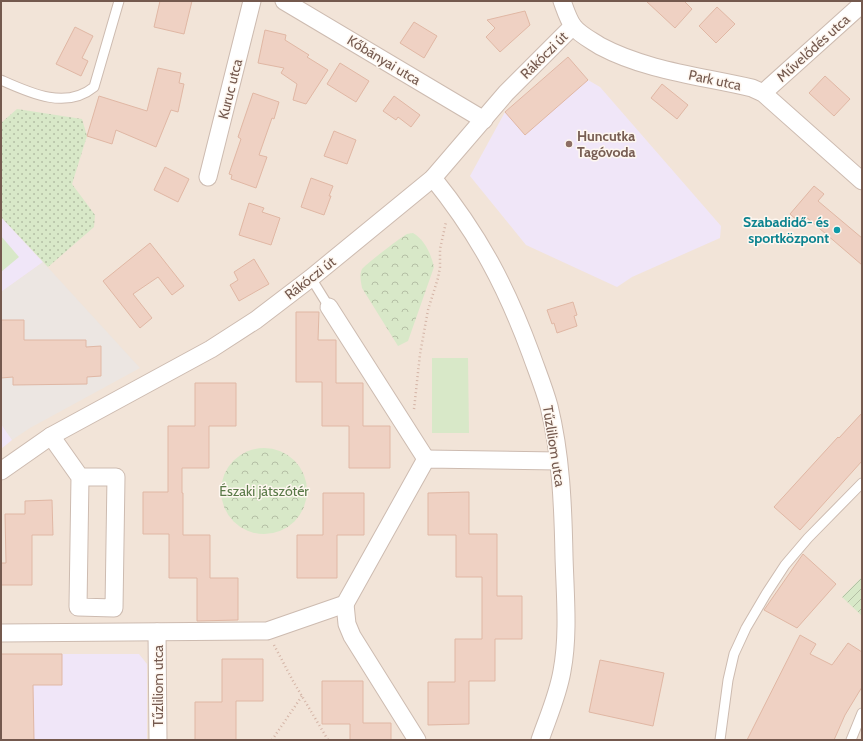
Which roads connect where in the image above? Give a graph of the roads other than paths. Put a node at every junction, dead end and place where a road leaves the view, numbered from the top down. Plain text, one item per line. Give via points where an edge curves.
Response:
1 (119, 1) edge
2 (252, 1) edge
3 (284, 1) edge
4 (562, 1) edge
5 (862, 4) edge
6 (573, 26) junction
7 (1, 80) edge
8 (764, 93) junction
9 (484, 120) junction
10 (208, 177) dead end
11 (432, 178) junction
12 (862, 180) edge
13 (311, 278) junction
14 (329, 307) joint
15 (51, 436) junction
16 (426, 459) junction
17 (558, 461) junction
18 (1, 471) edge
19 (80, 477) junction
20 (862, 483) edge
21 (345, 604) junction
22 (114, 608) junction
23 (114, 632) junction
24 (157, 632) junction
25 (1, 633) edge
26 (862, 713) edge
27 (158, 740) edge
28 (417, 740) edge
29 (540, 740) edge
30 (720, 740) edge
31 (851, 740) edge

1 - 7 lane via 94,87 87,93 60,99 37,95
2 - 10 street, Kuruc utca
3 - 9 street, Kőbányai utca
4 - 6 street, Park utca
5 - 8 street, Művelődés utca
6 - 8 street, Park utca via 586,38 630,59 657,68 752,88
6 - 9 street, Rákóczi út via 506,93
8 - 12 street, Park utca
9 - 11 street, Rákóczi út
11 - 13 street, Rákóczi út
11 - 17 street, Tűzliliom utca via 474,234 492,264 519,321 548,405
13 - 14 lane
13 - 15 street, Rákóczi út via 256,320 211,349
14 - 16 street
15 - 18 street, Rákóczi út
15 - 19 street
16 - 17 street
16 - 21 street
17 - 29 street, Tűzliliom utca via 563,501 564,649 558,690
19 - 22 street via 78,607
19 - 22 street via 116,477
20 - 30 lane via 808,538 785,566 746,628 734,654
21 - 24 street via 267,631
21 - 28 street via 347,624 352,636
22 - 23 street
23 - 24 street
23 - 25 street
24 - 27 street, Tűzliliom utca
26 - 31 lane

